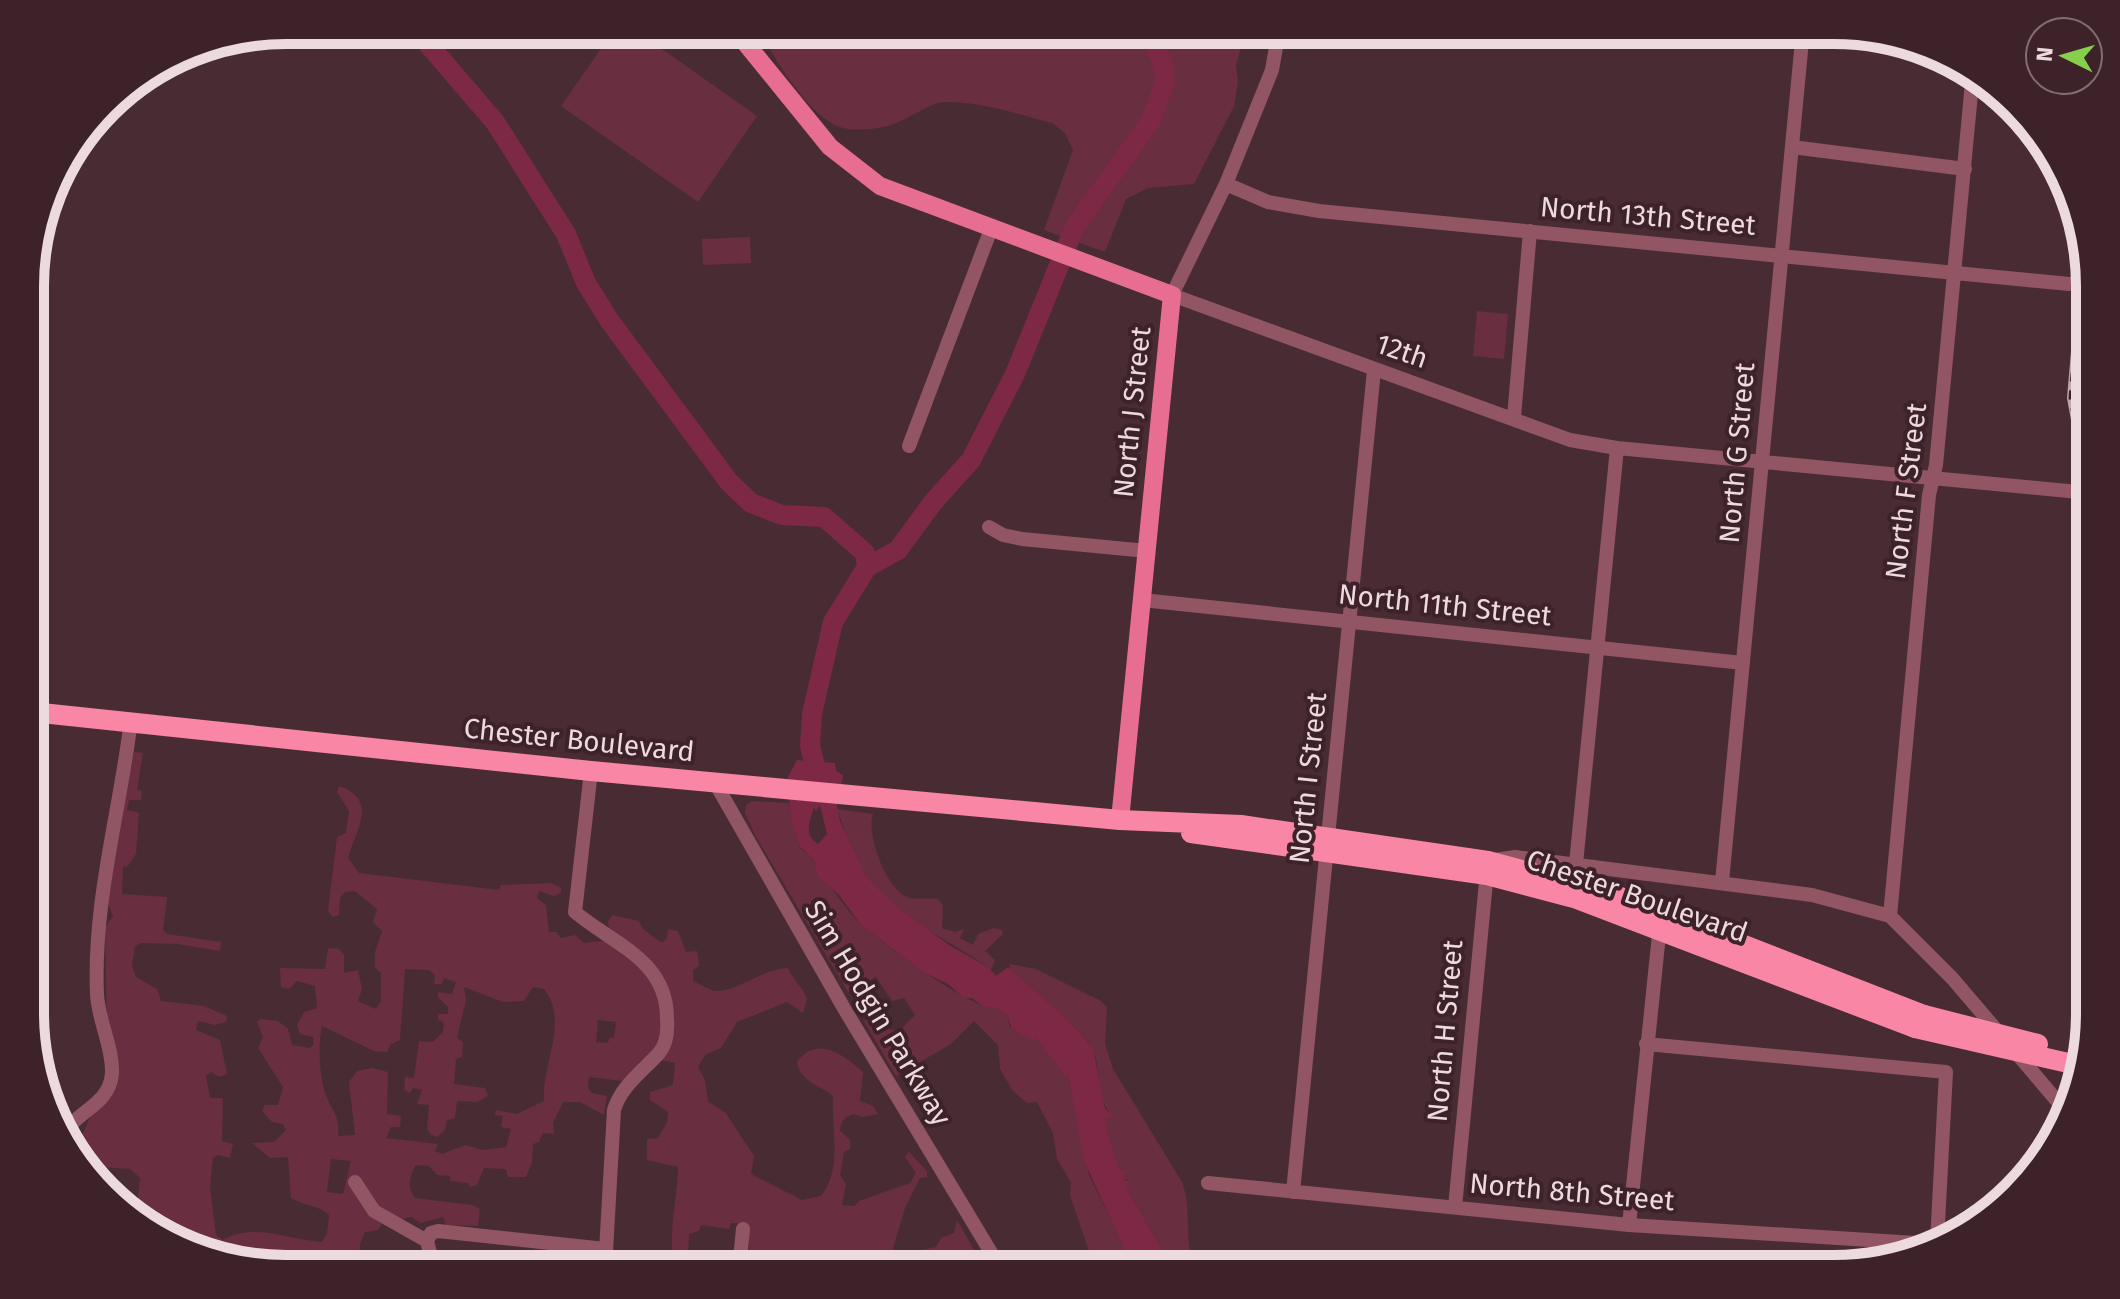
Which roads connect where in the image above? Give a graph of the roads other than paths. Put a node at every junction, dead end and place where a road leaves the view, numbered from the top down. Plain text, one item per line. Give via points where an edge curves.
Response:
1 (746, 44) edge
2 (1277, 44) edge
3 (1802, 44) edge
4 (1972, 88) edge
5 (1792, 147) junction
6 (1965, 169) junction
7 (1226, 184) junction
8 (991, 229) junction
9 (1530, 231) junction
10 (1782, 254) junction
11 (1956, 273) junction
12 (2069, 284) dead end
13 (1172, 295) junction
14 (1374, 370) junction
15 (1514, 417) junction
16 (909, 446) dead end
17 (1617, 448) junction
18 (1762, 461) junction
19 (1933, 478) junction
20 (2075, 492) edge
21 (989, 527) dead end
22 (1147, 551) junction
23 (1142, 600) junction
24 (1349, 622) junction
25 (1599, 647) junction
26 (1743, 663) junction
27 (44, 713) edge
28 (131, 720) junction
29 (591, 771) junction
30 (723, 782) junction
31 (1120, 820) junction
32 (1328, 844) junction
33 (1488, 868) junction
34 (1575, 882) junction
35 (1722, 882) junction
36 (1890, 916) junction
37 (1661, 920) junction
38 (1919, 1022) junction
39 (1646, 1044) junction
40 (2072, 1051) edge
41 (2070, 1063) edge
42 (2058, 1102) edge
43 (71, 1123) edge
44 (355, 1182) dead end
45 (1208, 1183) dead end
46 (1293, 1192) junction
47 (1455, 1207) junction
48 (1629, 1225) junction
49 (743, 1229) dead end
50 (1936, 1232) edge
51 (427, 1241) junction
52 (1912, 1242) edge
53 (605, 1249) junction
54 (430, 1255) edge
55 (605, 1255) edge
56 (740, 1255) edge
57 (992, 1255) edge

1 - 8 main road via 856,171 903,196
2 - 7 street, North J Street via 1272,70
3 - 5 street, North G Street
4 - 6 street, North F Street
5 - 6 street
5 - 10 street, North G Street
6 - 11 street, North F Street
7 - 9 street, North 13th Street via 1284,206
7 - 13 street, North J Street
8 - 13 main road
8 - 16 street
9 - 10 street, North 13th Street
9 - 15 street
10 - 11 street, North 13th Street
10 - 18 street, North G Street
11 - 12 street, North 13th Street
11 - 19 street, North F Street
13 - 14 street, 12th
13 - 22 main road, North J Street
14 - 15 street, 12th
14 - 24 street, North I Street
15 - 17 street, 12th via 1570,440
17 - 18 street, 12th
17 - 25 street
18 - 19 street, 12th
18 - 26 street, North G Street
19 - 20 street, 12th
19 - 36 street, North F Street
21 - 22 street via 1022,539
22 - 23 main road, North J Street
23 - 24 street, North 11th Street
23 - 31 main road, North J Street
24 - 25 street, North 11th Street
24 - 32 street, North I Street
25 - 26 street, North 11th Street
25 - 34 street
26 - 35 street, North G Street
27 - 28 highway, Chester Boulevard
28 - 29 highway, Chester Boulevard
28 - 43 street via 101,897 97,995 112,1072 104,1097
29 - 30 highway, Chester Boulevard
29 - 53 street via 575,912 642,958 663,993 668,1020 661,1051 617,1100
30 - 31 highway, Chester Boulevard
30 - 57 street, Sim Hodgin Parkway via 830,984
31 - 32 highway, Chester Boulevard via 1239,842
32 - 33 highway, Chester Boulevard
32 - 46 street, North I Street
33 - 34 highway, Chester Boulevard
33 - 34 street, Chester Boulevard via 1515,857
33 - 47 street, North H Street
34 - 35 street, Chester Boulevard
34 - 37 highway, Chester Boulevard
35 - 36 street, Chester Boulevard via 1812,895
36 - 42 street via 1952,978
37 - 38 highway, Chester Boulevard
37 - 39 street
38 - 40 highway, Chester Boulevard, bridge
38 - 41 highway, Chester Boulevard, bridge
39 - 48 street
39 - 50 street via 1946,1072
44 - 51 street via 374,1211
45 - 46 street, North 8th Street
46 - 47 street, North 8th Street
47 - 48 street, North 8th Street
48 - 52 street, North 8th Street
49 - 56 street
51 - 53 street via 438,1231
51 - 54 street
53 - 55 street

